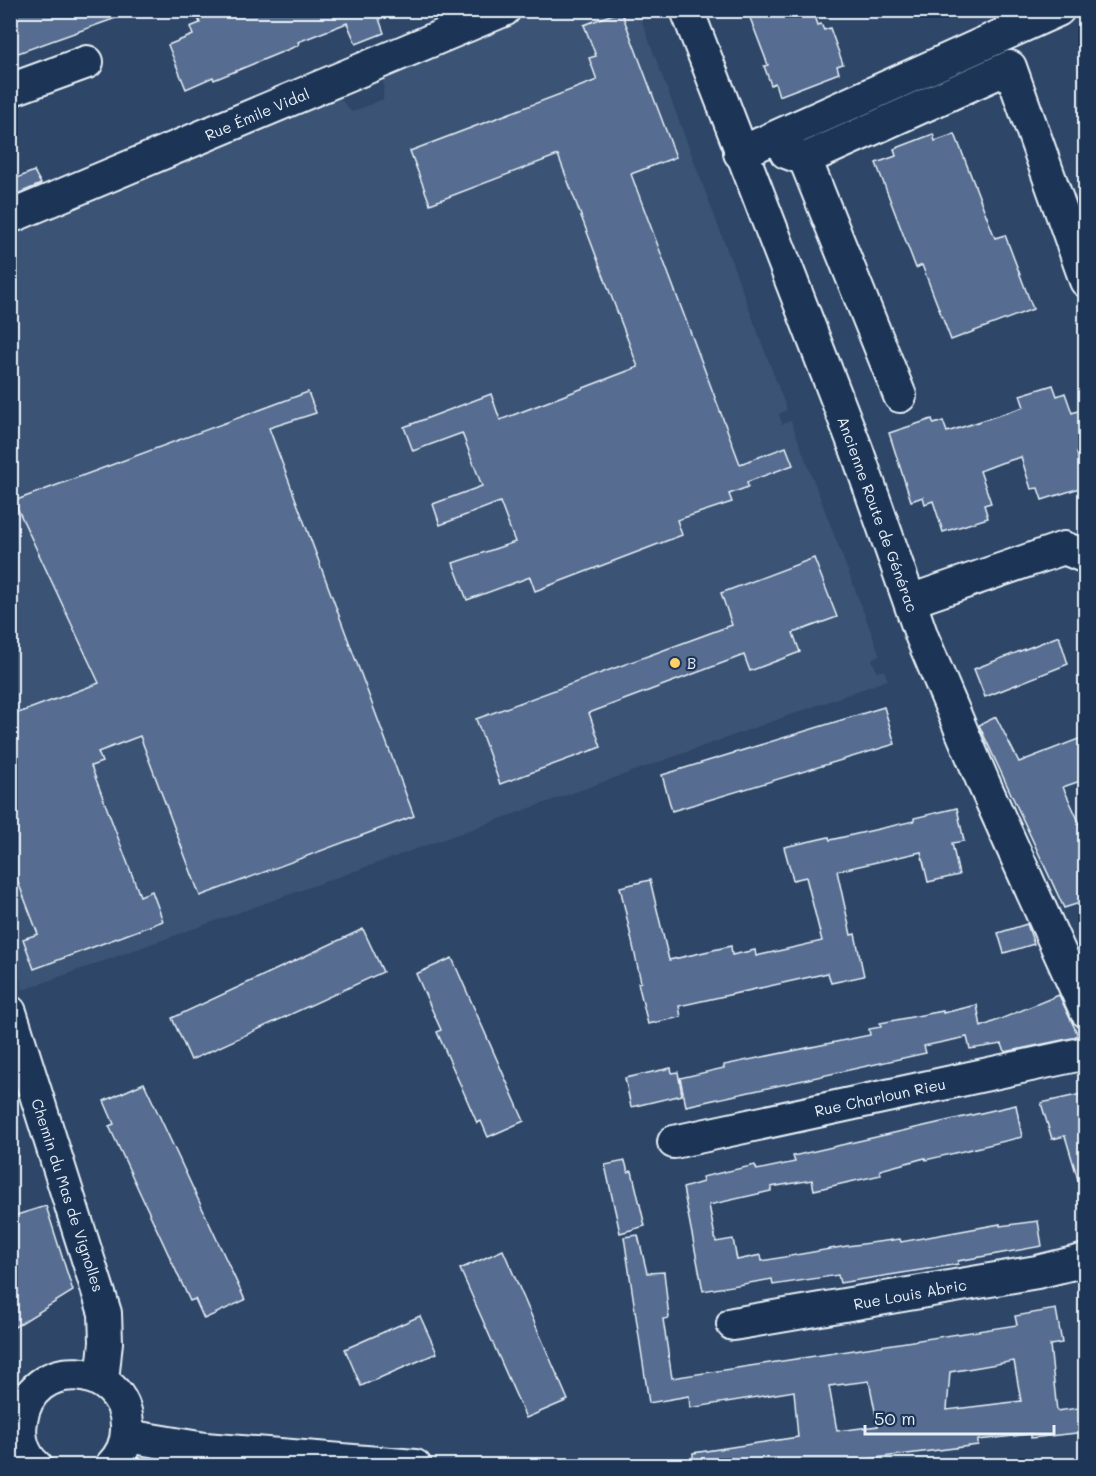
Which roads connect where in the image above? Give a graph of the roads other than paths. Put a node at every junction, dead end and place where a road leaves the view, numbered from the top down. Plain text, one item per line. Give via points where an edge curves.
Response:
1 (504, 10) edge
2 (687, 10) edge
3 (1058, 10) edge
4 (87, 62) dead end
5 (10, 90) edge
6 (752, 148) junction
7 (805, 159) junction
8 (10, 218) edge
9 (1086, 281) edge
10 (900, 396) dead end
11 (1086, 557) edge
12 (916, 598) junction
13 (1086, 1011) edge
14 (10, 1012) edge
15 (1086, 1053) edge
16 (674, 1142) dead end
17 (1086, 1260) edge
18 (733, 1324) dead end
19 (102, 1381) junction
20 (17, 1402) edge
21 (128, 1436) junction
22 (36, 1466) edge
23 (111, 1466) edge
24 (414, 1466) edge

1 - 8 street, Rue Émile Vidal
2 - 6 street, Ancienne Route de Générac
3 - 6 street
4 - 5 street
6 - 7 street
6 - 12 street, Ancienne Route de Générac via 857,451
7 - 9 street via 1010,67
7 - 10 street
11 - 12 street via 1064,548
12 - 13 street, Ancienne Route de Générac via 922,637
14 - 19 street, Chemin du Mas de Vignolles via 105,1313
15 - 16 street, Rue Charloun Rieu
17 - 18 street, Rue Louis Abric via 1037,1272
19 - 20 street via 80,1373 57,1375
19 - 21 street via 118,1396 127,1415
20 - 22 street via 19,1434 29,1460
21 - 23 street
21 - 24 street via 205,1449

